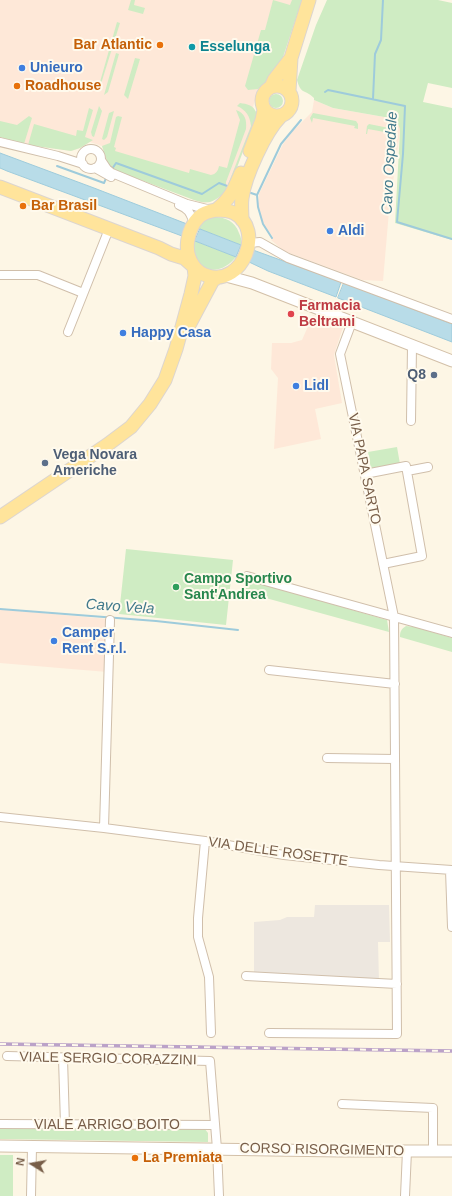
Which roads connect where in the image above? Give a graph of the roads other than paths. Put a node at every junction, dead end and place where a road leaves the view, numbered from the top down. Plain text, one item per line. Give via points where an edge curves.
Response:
1 (309, 0) edge
2 (290, 58) junction
3 (271, 87) junction
4 (289, 91) junction
5 (264, 110) junction
6 (281, 116) junction
7 (0, 142) edge
8 (83, 154) junction
9 (58, 156) junction
10 (101, 160) junction
11 (83, 164) junction
12 (95, 168) junction
13 (109, 173) junction
14 (0, 182) edge
15 (0, 187) edge
16 (239, 190) junction
17 (14, 193) junction
18 (214, 210) junction
19 (242, 220) junction
20 (193, 225) junction
21 (109, 229) junction
22 (187, 241) junction
23 (248, 246) junction
24 (159, 248) junction
25 (243, 261) junction
26 (194, 267) junction
27 (0, 275) edge
28 (222, 276) junction
29 (252, 283) junction
30 (83, 293) junction
31 (452, 319) edge
32 (352, 322) junction
33 (68, 332) dead end
34 (412, 346) junction
35 (176, 349) junction
36 (452, 361) edge
37 (410, 421) dead end
38 (428, 467) dead end
39 (407, 471) junction
40 (365, 474) junction
41 (0, 517) edge
42 (383, 564) junction
43 (247, 576) dead end
44 (394, 617) junction
45 (110, 620) dead end
46 (452, 633) edge
47 (268, 670) dead end
48 (395, 684) junction
49 (328, 758) dead end
50 (395, 759) junction
51 (0, 817) edge
52 (104, 828) junction
53 (205, 841) junction
54 (396, 866) junction
55 (451, 870) edge
56 (452, 927) edge
57 (246, 976) dead end
58 (396, 984) junction
59 (211, 1033) dead end
60 (269, 1034) dead end
61 (6, 1056) dead end
62 (63, 1058) junction
63 (342, 1104) dead end
64 (0, 1124) edge
65 (64, 1125) junction
66 (215, 1125) junction
67 (0, 1146) edge
68 (32, 1147) junction
69 (217, 1149) junction
70 (407, 1151) junction
71 (432, 1151) junction
72 (452, 1151) edge
73 (31, 1196) edge
74 (219, 1196) edge
75 (405, 1196) edge

1 - 2 main road
2 - 3 main road
2 - 4 main road
3 - 4 main road via 281,86
3 - 5 main road via 262,97
4 - 6 main road via 291,108
5 - 6 main road via 271,116
5 - 16 main road
6 - 16 main road via 274,122 248,177
7 - 9 street
8 - 9 street
8 - 10 street via 87,150 93,150 99,153
8 - 11 street
9 - 11 street
10 - 12 street
10 - 13 street
11 - 12 street via 87,168
12 - 13 street
13 - 18 street via 187,204
13 - 20 street via 185,208
14 - 17 street via 7,184
15 - 17 main road
16 - 18 main road
16 - 19 main road
17 - 21 main road
18 - 19 main road via 232,212
18 - 20 main road via 199,217
19 - 23 main road via 250,238
20 - 22 main road
21 - 24 main road
21 - 30 street
22 - 24 main road via 173,247
22 - 26 main road via 189,259
23 - 25 main road
23 - 31 street via 260,242 288,258
24 - 26 main road via 184,258
25 - 28 main road via 233,272
25 - 29 main road via 243,268
26 - 28 main road via 205,275
26 - 35 main road via 195,276
27 - 30 street via 38,275
28 - 29 main road
28 - 35 main road via 213,280
29 - 32 main road
30 - 33 street
32 - 34 main road
32 - 40 street, VIA PAPA SARTO via 340,354
34 - 36 main road
34 - 37 street
35 - 41 main road via 165,380 131,427
38 - 39 street
39 - 40 street via 406,466
39 - 42 street via 422,556
40 - 42 street, VIA PAPA SARTO
42 - 44 street, VIA PAPA SARTO
43 - 44 street
44 - 46 street
44 - 48 street, VIA PAPA SARTO
45 - 52 street
47 - 48 street
48 - 50 street, VIA PAPA SARTO
49 - 50 street
50 - 54 street, VIA PAPA SARTO
51 - 52 street, VIA DELLE ROSETTE
52 - 53 street, VIA DELLE ROSETTE
53 - 54 street, VIA DELLE ROSETTE via 284,855
53 - 59 street via 198,937 209,977
54 - 55 street, VIA DELLE ROSETTE
54 - 58 street, VIA PAPA SARTO
55 - 56 street
57 - 58 street
58 - 60 street, VIA PAPA SARTO via 397,1034
61 - 62 street, VIALE SERGIO CORAZZINI
62 - 65 street
62 - 66 street, VIALE SERGIO CORAZZINI via 210,1061
63 - 71 street via 433,1108
64 - 65 street, VIALE ARRIGO BOITO
65 - 66 street, VIALE ARRIGO BOITO
66 - 69 street
67 - 68 main road, CORSO RISORGIMENTO
68 - 69 main road, CORSO RISORGIMENTO
68 - 73 street
69 - 70 main road, CORSO RISORGIMENTO
69 - 74 street
70 - 71 main road, CORSO RISORGIMENTO
70 - 75 street
71 - 72 main road, CORSO RISORGIMENTO

